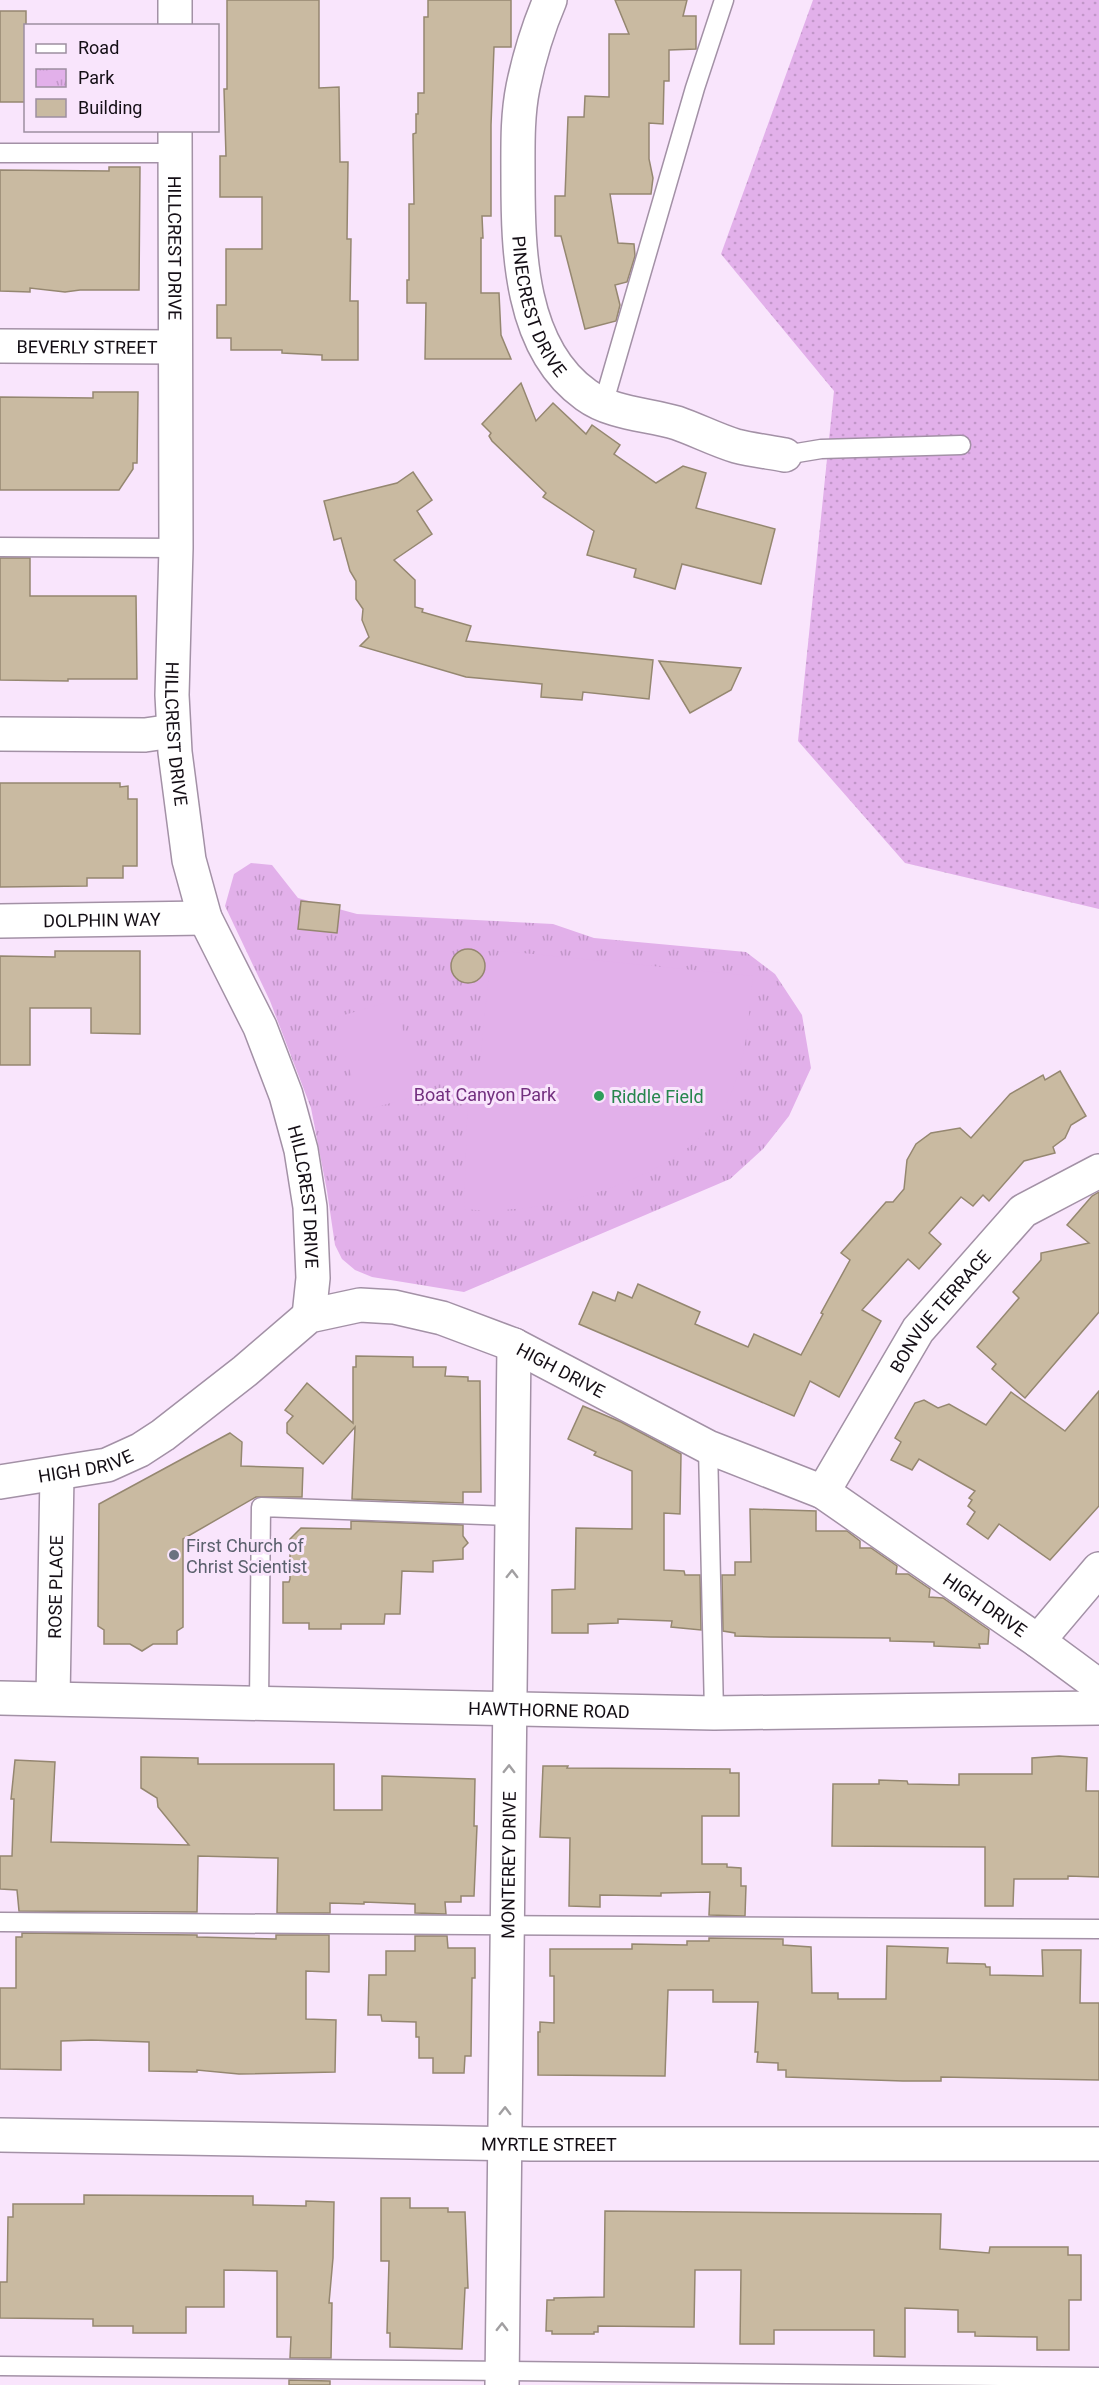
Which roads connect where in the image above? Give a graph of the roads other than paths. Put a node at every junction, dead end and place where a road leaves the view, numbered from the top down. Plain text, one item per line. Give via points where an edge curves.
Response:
1 (175, 0) edge
2 (550, 0) edge
3 (724, 0) edge
4 (175, 24) edge
5 (176, 142) edge
6 (0, 153) edge
7 (0, 346) edge
8 (176, 347) junction
9 (603, 405) junction
10 (961, 445) dead end
11 (785, 455) joint
12 (0, 547) edge
13 (176, 548) junction
14 (173, 731) junction
15 (0, 734) edge
16 (205, 918) junction
17 (0, 921) edge
18 (1099, 1171) edge
19 (309, 1316) junction
20 (514, 1345) junction
21 (708, 1447) junction
22 (57, 1475) junction
23 (0, 1482) edge
24 (823, 1492) junction
25 (512, 1516) junction
26 (1099, 1569) edge
27 (1038, 1641) junction
28 (1099, 1686) edge
29 (0, 1698) edge
30 (53, 1698) junction
31 (259, 1702) junction
32 (1099, 1708) edge
33 (510, 1710) junction
34 (714, 1713) junction
35 (0, 1922) edge
36 (507, 1925) junction
37 (1099, 1929) edge
38 (0, 2135) edge
39 (504, 2143) junction
40 (1099, 2144) edge
41 (0, 2366) edge
42 (1099, 2377) edge
43 (502, 2378) edge

1 - 4 street
2 - 9 street, PINECREST DRIVE via 531,55 519,120 522,267 528,300 557,366 571,383
3 - 9 lane
5 - 6 lane
5 - 8 street, HILLCREST DRIVE
7 - 8 street, BEVERLY STREET
8 - 13 street, HILLCREST DRIVE
9 - 11 street, PINECREST DRIVE via 677,423 736,446
10 - 11 lane via 821,449
12 - 13 lane
13 - 14 street, HILLCREST DRIVE
14 - 15 street via 145,735
14 - 16 street, HILLCREST DRIVE via 189,861
16 - 17 street, DOLPHIN WAY
16 - 19 street, HILLCREST DRIVE via 260,1027 298,1139 310,1207 313,1278
18 - 24 street, BONVUE TERRACE via 1023,1211 918,1330
19 - 20 street, HIGH DRIVE via 360,1305 394,1307 442,1318
19 - 22 street, HIGH DRIVE via 245,1371 140,1450 107,1465
20 - 21 street, HIGH DRIVE
20 - 25 street, MONTEREY DRIVE
21 - 24 street, HIGH DRIVE
21 - 34 lane
22 - 23 street, HIGH DRIVE
22 - 30 street, ROSE PLACE
24 - 27 street, HIGH DRIVE
25 - 31 lane via 261,1507
33 -> 25 street, MONTEREY DRIVE
26 - 27 street
27 - 28 street, HIGH DRIVE
29 - 30 street, HAWTHORNE ROAD
30 - 31 street, HAWTHORNE ROAD
31 - 33 street, HAWTHORNE ROAD
32 - 34 street, HAWTHORNE ROAD
33 - 34 street, HAWTHORNE ROAD
36 -> 33 street, MONTEREY DRIVE
35 - 36 lane
36 - 37 lane
39 -> 36 street, MONTEREY DRIVE
38 - 39 street, MYRTLE STREET
39 - 40 street, MYRTLE STREET
43 -> 39 street, MONTEREY DRIVE
41 - 43 lane
42 - 43 lane

